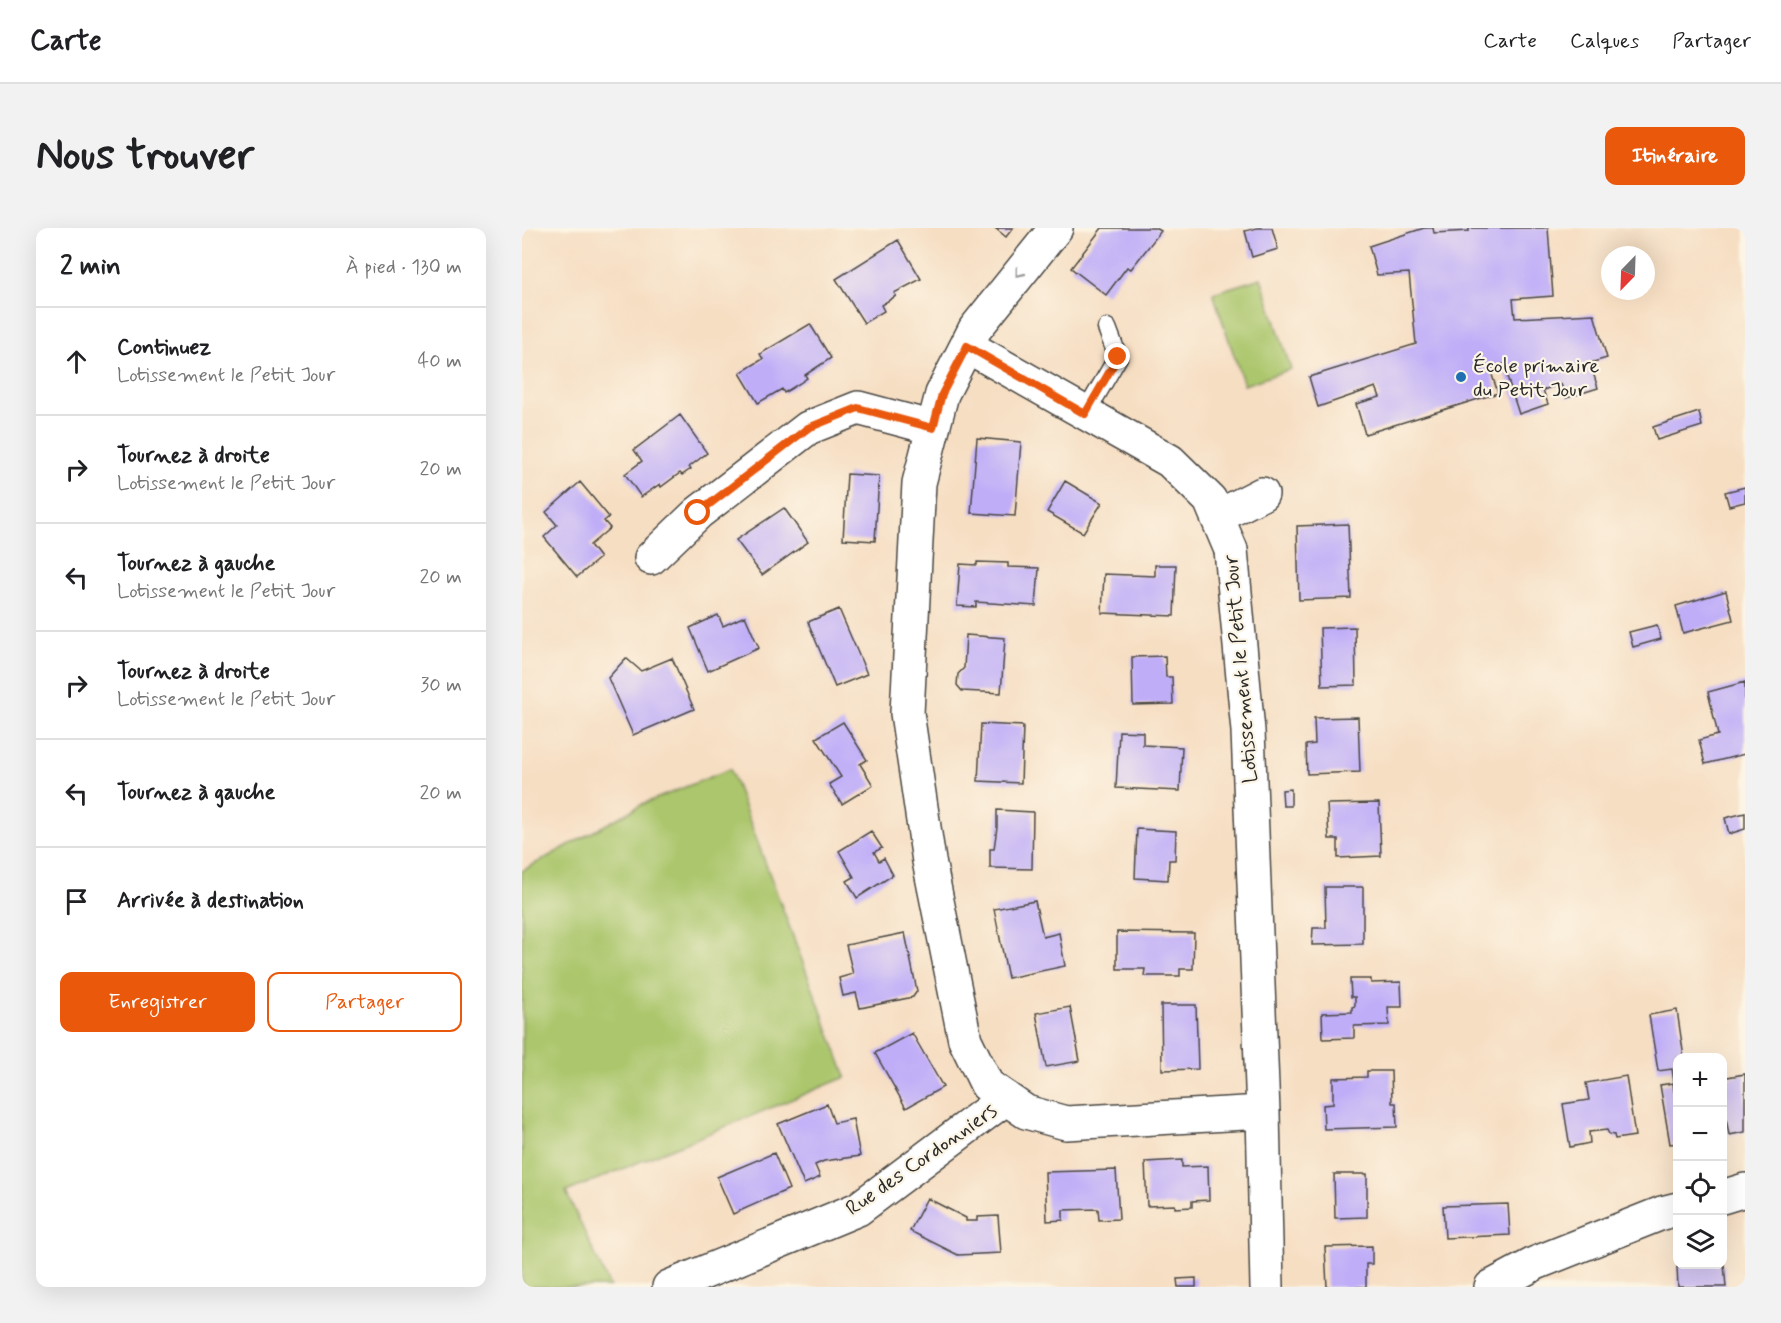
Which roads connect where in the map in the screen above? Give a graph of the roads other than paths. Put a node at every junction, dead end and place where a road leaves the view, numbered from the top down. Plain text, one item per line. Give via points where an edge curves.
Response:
1 (1056, 228) edge
2 (1107, 328) dead end
3 (967, 346) junction
4 (1085, 414) junction
5 (933, 428) junction
6 (1262, 494) dead end
7 (1217, 517) junction
8 (651, 558) dead end
9 (1006, 1098) junction
10 (1263, 1112) junction
11 (1745, 1190) edge
12 (1727, 1195) edge
13 (1673, 1210) edge
14 (669, 1287) edge
15 (1268, 1287) edge
16 (1491, 1287) edge

1 -> 3 street via 995,302
2 - 4 lane via 1118,357
3 - 4 street, Lotissement le Petit Jour
3 - 5 street via 942,394
4 - 7 street, Lotissement le Petit Jour via 1170,461 1210,500
5 - 8 street via 858,408 808,428 698,513
5 - 9 street via 919,483 908,713 928,861 965,1040 987,1085
6 - 7 street
7 - 10 street, Lotissement le Petit Jour via 1231,550 1248,731
9 - 10 street via 1026,1112 1066,1123
9 - 14 street, Rue des Cordonniers via 858,1209
10 - 15 street, Lotissement le Petit Jour
11 - 12 street
13 - 16 street via 1536,1263

